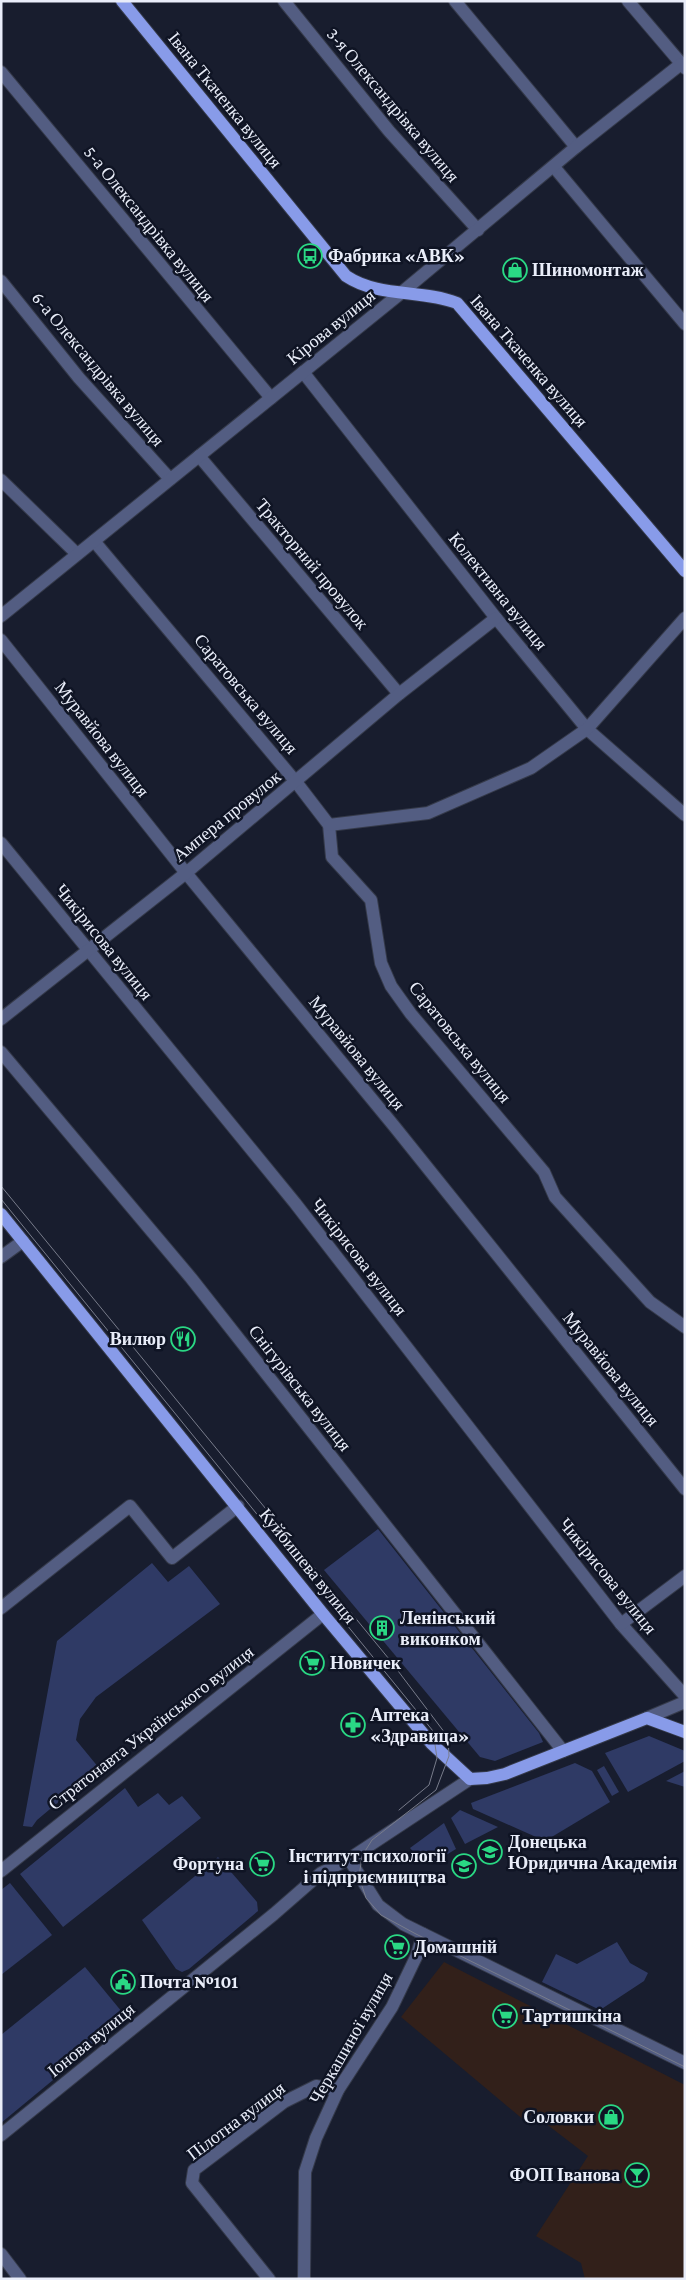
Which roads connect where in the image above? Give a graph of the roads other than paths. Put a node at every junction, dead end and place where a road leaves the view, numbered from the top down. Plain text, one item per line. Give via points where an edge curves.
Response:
1 (122, 1) edge
2 (284, 1) edge
3 (455, 1) edge
4 (628, 1) edge
5 (683, 66) edge
6 (1, 72) edge
7 (576, 147) junction
8 (554, 167) junction
9 (478, 230) junction
10 (1, 281) edge
11 (401, 293) junction
12 (685, 324) edge
13 (303, 372) junction
14 (271, 398) junction
15 (199, 456) junction
16 (170, 479) junction
17 (1, 480) edge
18 (94, 541) junction
19 (77, 554) junction
20 (685, 571) edge
21 (1, 616) edge
22 (496, 618) junction
23 (685, 618) edge
24 (1, 640) edge
25 (399, 694) junction
26 (587, 729) junction
27 (296, 782) junction
28 (685, 815) edge
29 (329, 825) junction
30 (1, 842) edge
31 (186, 873) junction
32 (88, 949) junction
33 (1, 1019) edge
34 (1, 1052) edge
35 (1, 1214) edge
36 (23, 1241) junction
37 (1, 1257) edge
38 (685, 1327) edge
39 (685, 1489) edge
40 (238, 1506) junction
41 (685, 1576) edge
42 (1, 1608) edge
43 (323, 1614) junction
44 (621, 1624) junction
45 (685, 1696) edge
46 (685, 1702) edge
47 (647, 1718) junction
48 (685, 1732) edge
49 (564, 1751) junction
50 (470, 1779) junction
51 (349, 1859) junction
52 (1, 1871) edge
53 (423, 1934) junction
54 (685, 2062) edge
55 (338, 2090) junction
56 (1, 2135) edge
57 (1, 2254) edge
58 (20, 2279) edge
59 (269, 2279) edge
60 (304, 2279) edge

1 - 11 main road, Івана Ткаченка вулиця via 346,276 366,286
2 - 9 street, 3-я Олександрівка вулиця via 390,131
3 - 7 street
4 - 5 street
5 - 7 street, Кірова вулиця
6 - 14 street, 5-а Олександрівка вулиця
7 - 8 street, Кірова вулиця
8 - 9 street, Кірова вулиця
8 - 12 street
9 - 11 street, Кірова вулиця
10 - 16 street, 6-а Олександрівка вулиця via 79,378
11 - 13 street, Кірова вулиця
11 - 20 main road, Івана Ткаченка вулиця via 435,296 457,303
13 - 14 street, Кірова вулиця
13 - 22 street, Колективна вулиця
14 - 15 street, Кірова вулиця
15 - 16 street, Кірова вулиця
15 - 25 street, Тракторний провулок
16 - 18 street, Кірова вулиця
17 - 19 street
18 - 19 street, Кірова вулиця
18 - 27 street, Саратовська вулиця
19 - 21 street, Кірова вулиця
22 - 25 street, Ампера провулок
22 - 26 street, Колективна вулиця
23 - 26 street
24 - 31 street, Муравйова вулиця
25 - 27 street, Ампера провулок
26 - 28 street, Колективна вулиця
26 - 29 street via 531,768 428,813
27 - 29 street, Саратовська вулиця
27 - 31 street, Ампера провулок
29 - 38 street, Саратовська вулиця via 332,857 372,900 381,963 391,986 544,1172 555,1197 650,1302
30 - 32 street, Чикірисова вулиця
31 - 32 street, Ампера провулок
31 - 39 street, Муравйова вулиця
32 - 33 street, Ампера провулок
32 - 44 street, Чикірисова вулиця via 295,1203
34 - 49 street, Снігурівська вулиця via 191,1278
35 - 36 main road, Куйбишева вулиця
36 - 37 street
36 - 40 main road, Куйбишева вулиця
40 - 42 street via 172,1558 130,1506
40 - 43 main road, Куйбишева вулиця
41 - 44 street
43 - 50 main road, Куйбишева вулиця via 431,1743
43 - 52 street, Стратонавта Українського вулиця
44 - 45 street, Чикірисова вулиця
46 - 47 street
47 - 48 main road
47 - 49 main road
49 - 50 main road via 505,1774
50 - 51 street, Іонова вулиця
51 - 53 street via 378,1905
51 - 56 street, Іонова вулиця via 321,1873
53 - 54 street
53 - 55 street, Черкашиної вулиця via 417,1956 392,2007
55 - 59 street, Пілотна вулиця via 316,2086 284,2102 194,2170 192,2183
55 - 60 street, Черкашиної вулиця via 305,2172
57 - 58 street

